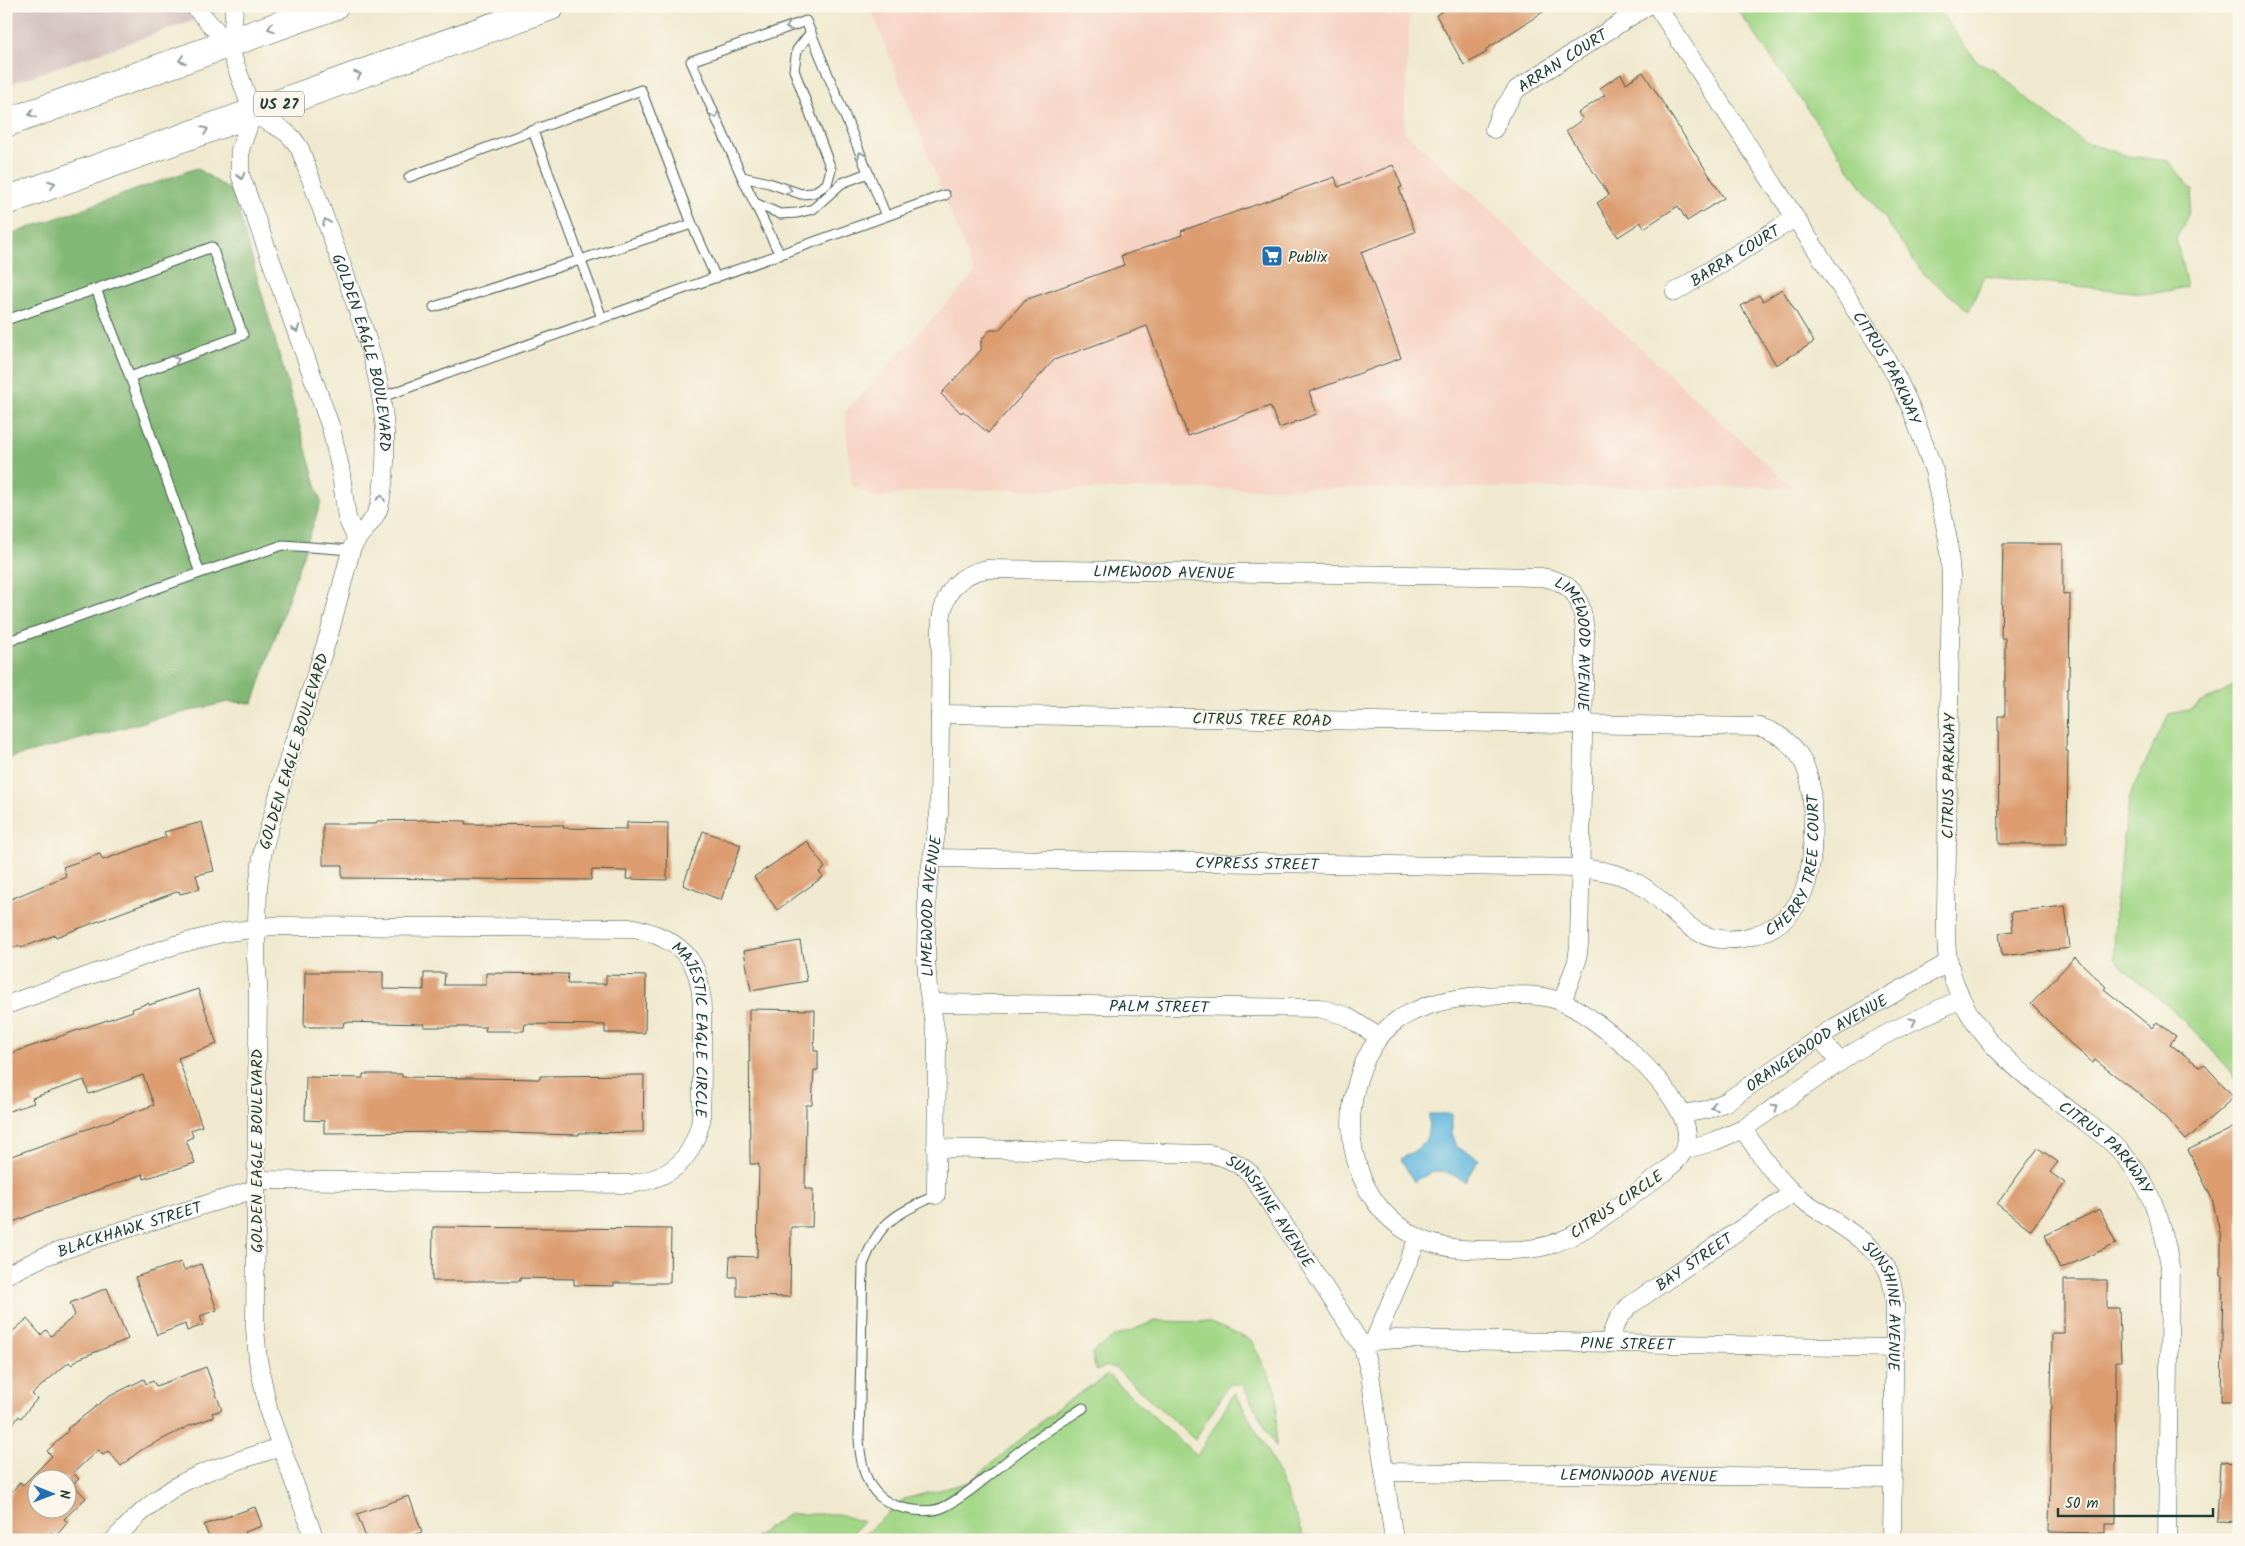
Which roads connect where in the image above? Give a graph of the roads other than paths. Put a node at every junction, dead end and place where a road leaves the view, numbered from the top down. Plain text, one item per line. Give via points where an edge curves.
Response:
1 (194, 6) edge
2 (234, 6) edge
3 (334, 6) edge
4 (551, 6) edge
5 (1647, 6) edge
6 (1657, 6) edge
7 (811, 32) junction
8 (228, 44) junction
9 (253, 113) junction
10 (6, 123) edge
11 (1494, 129) dead end
12 (533, 131) junction
13 (868, 173) junction
14 (409, 177) dead end
15 (742, 177) junction
16 (945, 195) dead end
17 (6, 201) edge
18 (755, 203) junction
19 (886, 216) junction
20 (1794, 218) junction
21 (692, 224) junction
22 (780, 255) junction
23 (580, 260) junction
24 (716, 278) junction
25 (96, 289) junction
26 (1675, 292) dead end
27 (434, 307) dead end
28 (602, 318) junction
29 (6, 320) edge
30 (130, 377) junction
31 (382, 397) junction
32 (353, 544) junction
33 (200, 573) junction
34 (6, 642) edge
35 (940, 714) junction
36 (1583, 723) junction
37 (933, 858) junction
38 (1581, 868) junction
39 (257, 927) junction
40 (1949, 962) junction
41 (1961, 999) junction
42 (1562, 1002) junction
43 (931, 1003) junction
44 (6, 1005) edge
45 (1379, 1037) junction
46 (1819, 1038) junction
47 (1840, 1062) junction
48 (1682, 1114) junction
49 (1743, 1129) junction
50 (936, 1148) junction
51 (1684, 1150) junction
52 (256, 1185) junction
53 (1793, 1193) junction
54 (936, 1195) joint
55 (1418, 1238) junction
56 (6, 1275) edge
57 (1609, 1343) junction
58 (1369, 1344) junction
59 (1895, 1348) junction
60 (1083, 1408) dead end
61 (280, 1446) junction
62 (1384, 1472) junction
63 (1893, 1478) junction
64 (114, 1540) edge
65 (315, 1540) edge
66 (1394, 1540) edge
67 (1892, 1540) edge
68 (2167, 1540) edge

1 - 8 street
2 - 8 street
3 -> 8 highway
9 -> 4 highway, US 27
5 - 11 street, ARRAN COURT via 1517,89
6 - 20 street, CITRUS PARKWAY
13 -> 7 lane
15 -> 7 lane via 801,194 813,193 827,184 831,169 794,70 797,50
7 -> 15 lane via 806,21 691,62
8 - 9 street
8 -> 10 highway
17 -> 9 highway, US 27
31 -> 9 street, GOLDEN EAGLE BOULEVARD via 372,352 300,149 286,130
9 -> 32 street via 240,150 240,174 331,428
12 - 14 lane
12 - 21 lane via 641,90
12 - 23 lane
13 - 18 lane via 842,183 813,209 797,214 780,214
13 - 19 lane
15 - 18 lane
16 - 19 lane
18 - 22 lane
19 - 22 lane
20 - 26 street, BARRA COURT
20 - 40 street, CITRUS PARKWAY via 1896,376 1923,439 1942,504 1951,575 1946,914
21 - 23 lane
21 - 24 lane
22 - 24 lane
23 - 27 lane
23 - 28 lane
24 - 28 lane
25 - 29 lane
25 - 30 lane
30 -> 25 lane via 243,335 212,246
28 - 31 lane
30 - 33 lane
32 -> 31 street, GOLDEN EAGLE BOULEVARD via 376,517 380,504 385,447
32 - 33 lane via 283,545
32 - 39 street, GOLDEN EAGLE BOULEVARD via 266,834 260,869
33 - 34 lane
35 - 36 street, CITRUS TREE ROAD
35 - 36 street, LIMEWOOD AVENUE via 943,606 958,579 977,570 1502,576 1554,579 1574,592 1580,605 1585,634
35 - 37 street, LIMEWOOD AVENUE via 939,814
36 - 38 street, LIMEWOOD AVENUE
36 - 38 street, CHERRY TREE COURT via 1747,726 1772,731 1801,755 1812,799 1813,831 1810,870 1800,901 1778,925 1749,938 1717,939 1702,934 1672,914 1644,886 1615,873
37 - 38 street, CYPRESS STREET
37 - 43 street, LIMEWOOD AVENUE via 927,890 926,949
38 - 42 street, LIMEWOOD AVENUE via 1579,945
39 - 44 street via 175,946
39 - 52 street, GOLDEN EAGLE BOULEVARD
39 - 52 street, MAJESTIC EAGLE CIRCLE via 635,928 659,934 689,958 696,970 703,1000 701,1121 690,1152 663,1176 630,1184
40 - 41 street, CITRUS PARKWAY
40 - 46 street, ORANGEWOOD AVENUE
47 -> 41 street via 1894,1030
41 - 68 street, CITRUS PARKWAY via 2008,1062 2104,1136 2122,1153 2152,1198 2170,1267
42 - 45 street, CITRUS CIRCLE via 1522,995 1457,998 1416,1010 1398,1020
42 - 48 street, CITRUS CIRCLE via 1580,1011 1621,1042 1661,1085
43 - 45 street, PALM STREET via 1319,1008 1346,1016
43 - 50 street, LIMEWOOD AVENUE via 937,1040
45 - 55 street, CITRUS CIRCLE via 1359,1073 1350,1120 1351,1144 1357,1168 1382,1210
46 - 47 street
46 -> 48 street, ORANGEWOOD AVENUE via 1726,1102
49 -> 47 street
48 - 51 street, CITRUS CIRCLE via 1687,1138
49 - 51 street
49 - 53 street, SUNSHINE AVENUE via 1769,1168
50 - 54 street, LIMEWOOD AVENUE
50 - 58 street, SUNSHINE AVENUE via 1195,1153 1233,1161 1251,1174
51 - 55 street, CITRUS CIRCLE via 1666,1171 1586,1227 1549,1245 1482,1250 1437,1245
52 - 56 street, BLACKHAWK STREET via 43,1257
52 - 61 street, GOLDEN EAGLE BOULEVARD via 255,1329 269,1413
53 - 57 street, BAY STREET via 1629,1306 1618,1318
53 - 59 street, SUNSHINE AVENUE via 1867,1246 1888,1270 1895,1305
54 - 60 lane via 892,1218 875,1238 863,1265 860,1445 864,1476 872,1489 899,1508 922,1511 943,1508 1031,1442
55 - 58 street
57 - 58 street, PINE STREET via 1396,1339
57 - 59 street, PINE STREET
58 - 62 street, SUNSHINE AVENUE
59 - 63 street, SUNSHINE AVENUE
61 - 64 street via 173,1488 146,1508
61 - 65 street, GOLDEN EAGLE BOULEVARD
62 - 63 street, LEMONWOOD AVENUE
62 - 66 street, SUNSHINE AVENUE
63 - 67 street, SUNSHINE AVENUE

